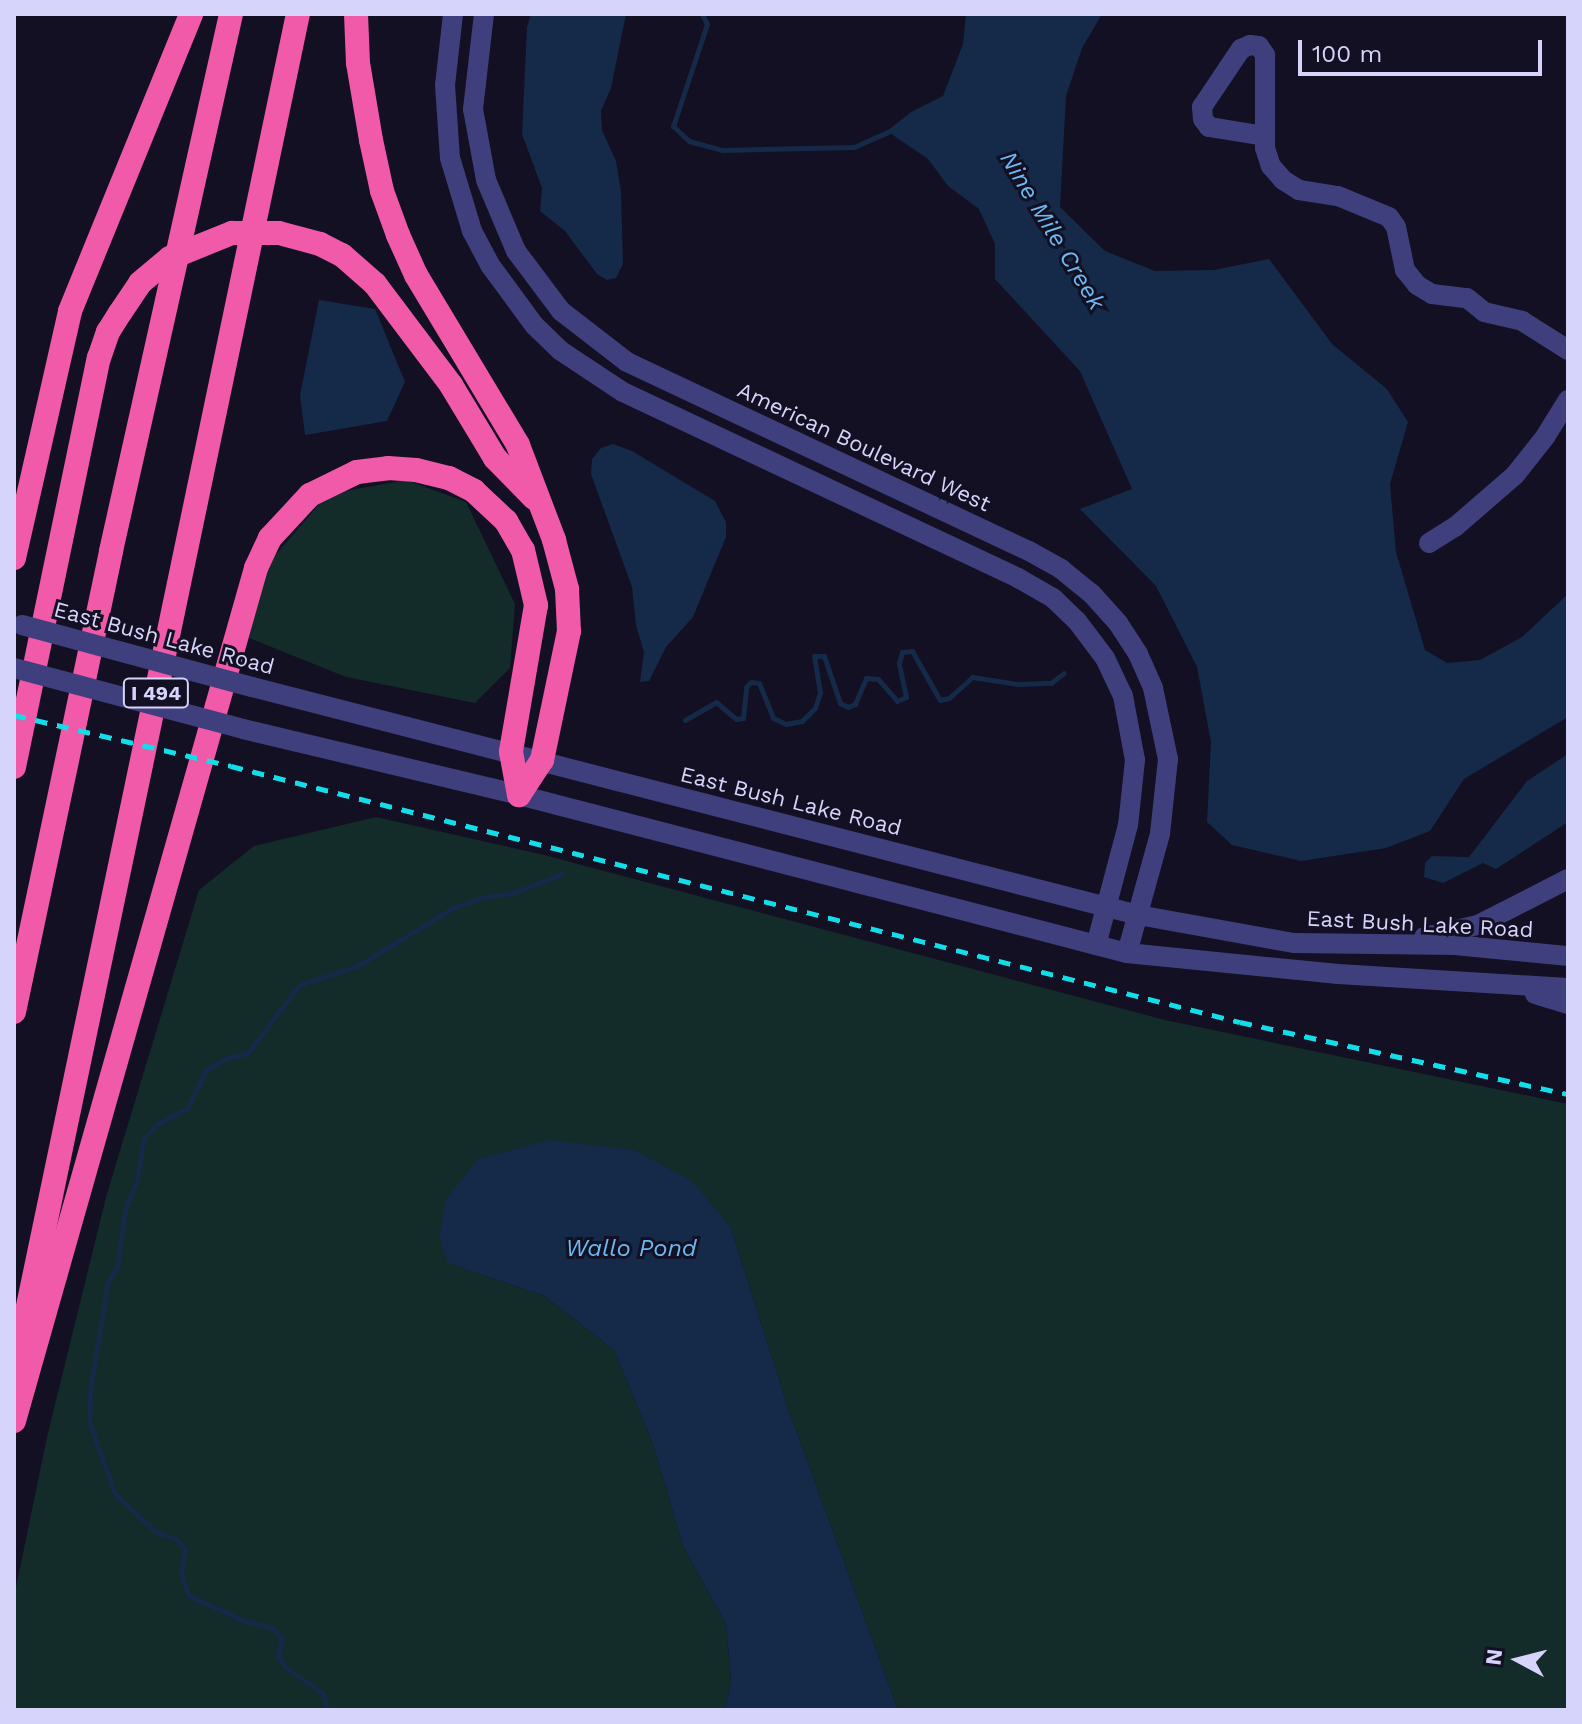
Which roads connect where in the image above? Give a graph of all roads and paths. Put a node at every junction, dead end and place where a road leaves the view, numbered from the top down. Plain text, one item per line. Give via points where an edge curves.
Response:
1 (191, 14) edge
2 (231, 14) edge
3 (298, 14) edge
4 (356, 14) edge
5 (453, 14) edge
6 (484, 14) edge
7 (1265, 136) junction
8 (1568, 350) edge
9 (1568, 400) edge
10 (538, 502) junction
11 (1429, 543) dead end
12 (14, 558) edge
13 (18, 623) edge
14 (14, 668) edge
15 (511, 752) junction
16 (542, 760) junction
17 (14, 767) edge
18 (519, 795) junction
19 (1568, 879) edge
20 (1105, 906) junction
21 (1138, 915) junction
22 (1402, 943) junction
23 (1096, 945) junction
24 (1127, 953) junction
25 (1568, 956) edge
26 (1501, 983) junction
27 (1568, 988) edge
28 (1568, 1004) edge
29 (14, 1012) edge
30 (14, 1373) edge
31 (14, 1421) edge

1 - 12 highway via 70,311
2 - 29 highway
3 - 30 highway, I 494
4 - 10 highway via 371,140 398,235 416,275 518,445
5 - 20 street via 445,85 450,158 478,242 534,325 561,351 623,392 1053,598 1096,646 1123,696 1135,760 1128,825
6 - 21 street, American Boulevard West via 473,109 486,180 516,251 561,311 627,362 1040,557 1091,593 1118,623 1153,688 1168,759 1160,834
7 - 7 street via 1265,55 1259,46 1250,45 1241,49 1202,107 1203,119 1209,127
7 - 8 street via 1271,166 1283,180 1299,190 1338,196 1389,217 1405,270 1417,285 1522,321
9 - 11 street via 1515,475
10 - 16 highway via 562,564 569,631
10 - 17 highway, bridge via 495,458 451,385 375,284 342,255 279,233 232,233 170,258 140,283 108,332 99,358
13 - 15 street, East Bush Lake Road, bridge
14 - 18 street, bridge
15 - 16 street, East Bush Lake Road
15 - 18 highway
15 - 31 highway via 536,605 523,550 501,514 449,478 416,470 357,472 310,495 270,538 256,568
16 - 18 highway
16 - 20 street, East Bush Lake Road
18 - 23 street
19 - 22 street via 1478,925
20 - 21 street, East Bush Lake Road
20 - 23 street
21 - 22 street, East Bush Lake Road via 1294,943
21 - 24 street, American Boulevard West
22 - 25 street, East Bush Lake Road
23 - 24 street
24 - 26 street via 1338,974
26 - 27 street
26 - 28 street

